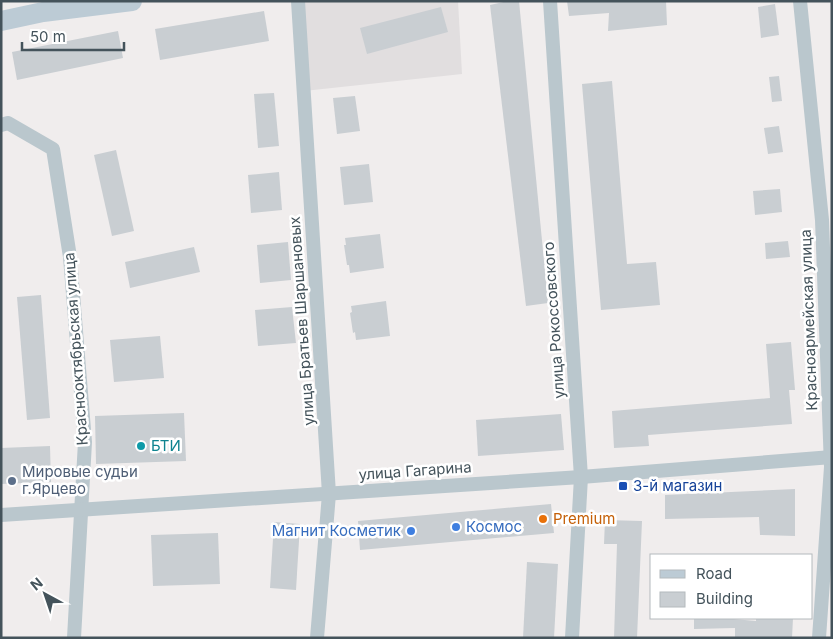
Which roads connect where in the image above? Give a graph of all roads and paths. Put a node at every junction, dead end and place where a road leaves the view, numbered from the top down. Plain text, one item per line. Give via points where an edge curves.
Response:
1 (132, 1) edge
2 (298, 1) edge
3 (550, 1) edge
4 (800, 1) edge
5 (41, 7) edge
6 (1, 21) edge
7 (1, 125) edge
8 (831, 457) edge
9 (581, 477) junction
10 (329, 494) junction
11 (81, 510) junction
12 (1, 515) edge
13 (74, 638) edge
14 (317, 638) edge
15 (572, 638) edge
16 (819, 638) edge

1 - 5 street
2 - 10 street, улица Братьев Шаршановых
3 - 9 street, улица Рокоссовского
4 - 8 street, Красноармейская улица via 822,220
5 - 6 street
7 - 11 street, Краснооктябрьская улица via 8,123 53,149 70,257 84,437
8 - 9 street, улица Гагарина
8 - 16 street, Красноармейская улица
9 - 10 street, улица Гагарина
9 - 15 street, улица Рокоссовского
10 - 11 street, улица Гагарина
10 - 14 street, улица Братьев Шаршановых
11 - 12 street, улица Гагарина
11 - 13 street, Краснооктябрьская улица

